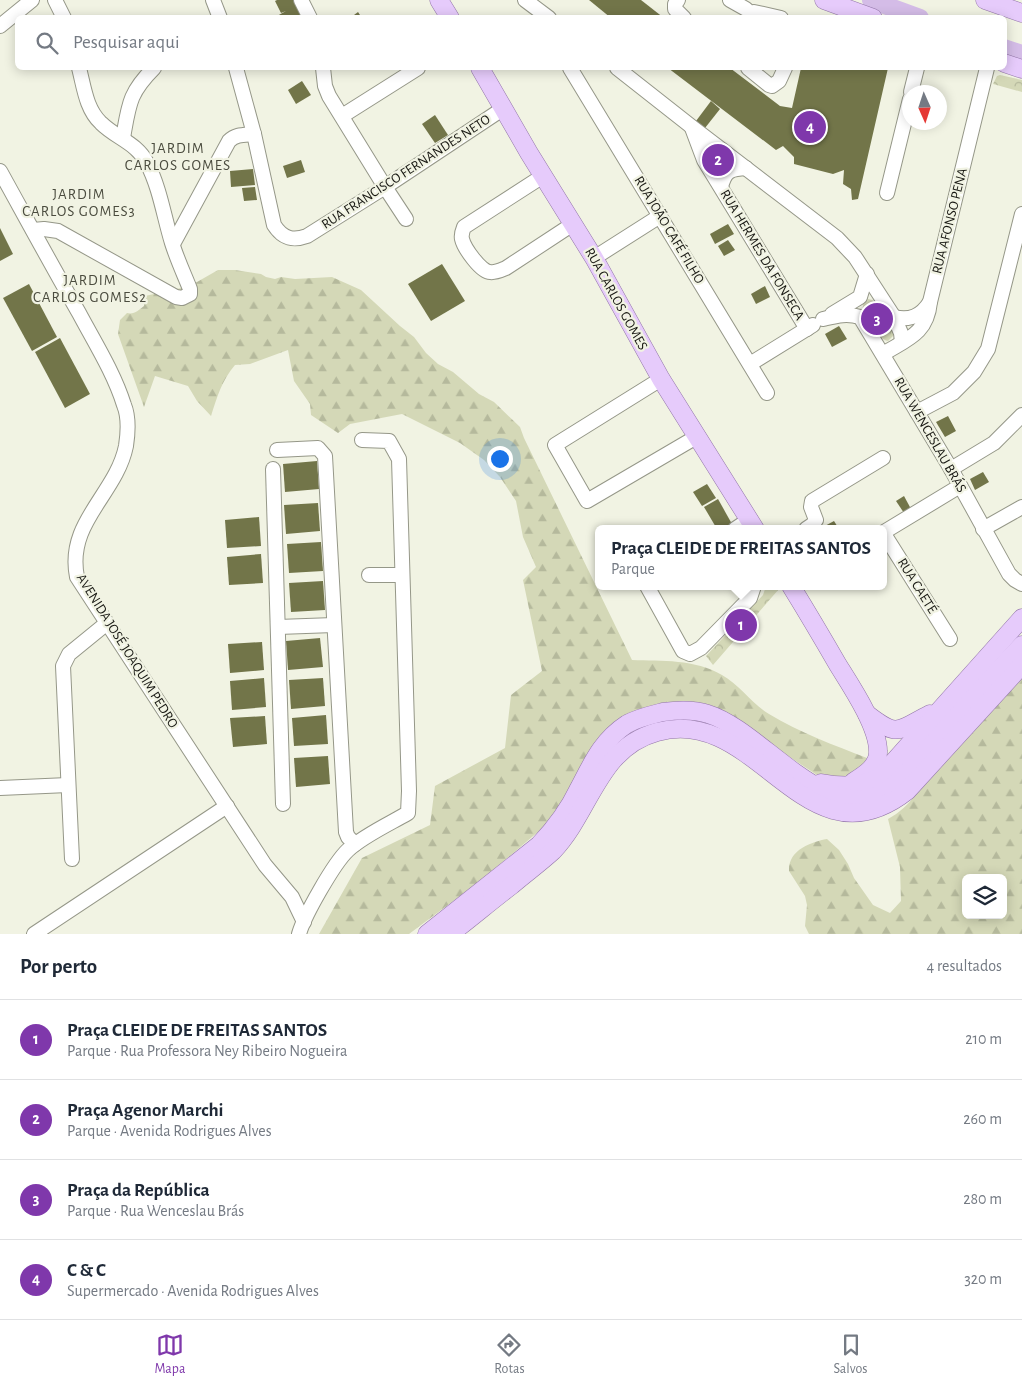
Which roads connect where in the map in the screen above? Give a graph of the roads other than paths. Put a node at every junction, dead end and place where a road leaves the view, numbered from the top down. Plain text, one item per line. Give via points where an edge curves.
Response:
1 (32, 0) edge
2 (55, 0) edge
3 (301, 0) edge
4 (439, 0) edge
5 (678, 0) edge
6 (730, 0) edge
7 (824, 0) edge
8 (985, 0) edge
9 (533, 8) edge
10 (748, 10) edge
11 (1022, 13) edge
12 (63, 15) edge
13 (308, 15) edge
14 (448, 15) edge
15 (544, 15) edge
16 (681, 15) edge
17 (769, 15) edge
18 (866, 15) edge
19 (0, 26) edge
20 (1007, 64) edge
21 (1022, 69) edge
22 (80, 70) edge
23 (152, 70) edge
24 (237, 70) edge
25 (323, 70) edge
26 (415, 70) edge
27 (481, 70) edge
28 (620, 70) edge
29 (750, 70) edge
30 (784, 70) edge
31 (916, 70) edge
32 (987, 70) edge
33 (580, 74) edge
34 (913, 85) edge
35 (504, 108) junction
36 (342, 116) junction
37 (692, 127) junction
38 (902, 130) edge
39 (254, 134) junction
40 (123, 138) junction
41 (746, 168) junction
42 (0, 171) edge
43 (543, 176) junction
44 (385, 187) junction
45 (720, 187) junction
46 (887, 192) dead end
47 (1022, 214) edge
48 (660, 216) junction
49 (406, 219) dead end
50 (573, 224) junction
51 (33, 230) junction
52 (172, 244) junction
53 (594, 258) junction
54 (867, 274) junction
55 (880, 296) junction
56 (860, 297) junction
57 (930, 302) junction
58 (894, 317) junction
59 (860, 318) junction
60 (823, 319) junction
61 (806, 329) junction
62 (902, 342) junction
63 (883, 354) junction
64 (750, 364) junction
65 (661, 379) junction
66 (767, 393) dead end
67 (917, 412) junction
68 (1022, 415) edge
69 (698, 436) junction
70 (362, 440) dead end
71 (277, 450) dead end
72 (883, 458) dead end
73 (273, 469) dead end
74 (951, 469) junction
75 (960, 486) junction
76 (1022, 507) edge
77 (753, 524) edge
78 (812, 525) edge
79 (983, 529) junction
80 (887, 531) edge
81 (887, 538) edge
82 (402, 574) junction
83 (369, 576) dead end
84 (1022, 584) edge
85 (649, 590) edge
86 (753, 590) edge
87 (794, 590) edge
88 (1022, 618) edge
89 (107, 623) junction
90 (334, 625) junction
91 (278, 627) junction
92 (950, 639) dead end
93 (1022, 645) edge
94 (1022, 665) edge
95 (940, 709) junction
96 (867, 714) junction
97 (803, 779) junction
98 (68, 785) junction
99 (846, 786) junction
100 (0, 788) edge
101 (283, 804) dead end
102 (226, 806) junction
103 (355, 844) junction
104 (72, 859) dead end
105 (301, 928) edge
106 (34, 934) edge
107 (427, 934) edge
108 (450, 934) edge

1 - 19 street
2 - 12 street
3 - 13 street
4 - 14 main road
5 - 16 street via 675,9
6 - 10 street
7 - 18 main road
8 - 11 main road
9 - 15 street
10 - 17 street
20 - 21 main road
22 - 40 street via 86,99 94,115 102,125
23 - 40 street via 133,93
24 - 39 street
25 - 36 street via 327,91
26 - 36 street
27 - 35 main road, RUA CARLOS GOMES
28 - 37 street
29 - 30 street via 772,86
31 - 34 street
32 - 57 street, RUA AFONSO PENA
33 - 48 street, RUA JOÃO CAFÉ FILHO
35 - 43 main road, RUA CARLOS GOMES
35 - 44 street, RUA FRANCISCO FERNANDES NETO
36 - 44 street
37 - 41 street
37 - 45 street, RUA HERMES DA FONSECA via 704,160
38 - 46 street
39 - 44 street, RUA FRANCISCO FERNANDES NETO via 274,226 288,238 307,236
39 - 52 street via 240,135 229,141
40 - 52 street via 146,162
41 - 45 street via 727,172
41 - 54 street via 837,238
42 - 51 street, AVENIDA JOSÉ JOAQUIM PEDRO
43 - 50 main road, RUA CARLOS GOMES
43 - 50 street via 464,227 463,241 484,270 496,272
44 - 49 street
45 - 61 street, RUA HERMES DA FONSECA
47 - 67 street via 988,349 974,372 953,393
48 - 53 street
48 - 64 street, RUA JOÃO CAFÉ FILHO
50 - 53 main road, RUA CARLOS GOMES
51 - 52 street via 58,231 176,297 186,296 190,289
51 - 89 street, AVENIDA JOSÉ JOAQUIM PEDRO via 125,405 126,444 116,473 81,532 76,547 77,577
53 - 65 main road, RUA CARLOS GOMES
54 - 55 street
54 - 56 street
55 - 56 street via 874,292
55 - 58 street
56 - 59 street via 856,304
56 - 60 street
57 - 58 street via 919,315 903,319
57 - 62 street, RUA AFONSO PENA via 926,322 920,331
58 - 62 street
59 - 60 street via 842,314
59 - 63 street, RUA WENCESLAU BRÁS
60 - 61 street
61 - 64 street
62 - 63 street, RUA AFONSO PENA
63 - 67 street, RUA WENCESLAU BRÁS
64 - 66 street, RUA JOÃO CAFÉ FILHO
65 - 69 main road, RUA CARLOS GOMES
65 - 69 street via 555,445 587,501
67 - 74 street, RUA WENCESLAU BRÁS
68 - 74 street via 994,443
69 - 77 main road, RUA CARLOS GOMES
70 - 82 street via 389,441 399,459
71 - 90 street via 318,448 325,456
72 - 78 street via 812,502 810,507 816,520
73 - 91 street
74 - 75 street, RUA WENCESLAU BRÁS
75 - 79 street, RUA WENCESLAU BRÁS
75 - 80 street
76 - 79 street
79 - 84 street, RUA WENCESLAU BRÁS via 1009,574
81 - 92 street, RUA CAETÉ
82 - 83 street
82 - 103 street via 408,814
85 - 86 street via 683,651 690,654 701,648 750,598
87 - 96 main road
88 - 95 main road
89 - 98 street via 69,654 63,666
89 - 102 street, AVENIDA JOSÉ JOAQUIM PEDRO
90 - 91 street
90 - 103 street via 346,832
91 - 101 street
93 - 97 main road via 902,777 879,795 846,799 833,796
94 - 108 main road via 907,791 870,812 827,809 805,798 728,741 710,733 673,728 639,738 603,770 577,819 553,850
95 - 96 main road via 896,730 883,726
95 - 99 main road via 880,776 863,784
96 - 99 main road via 879,752 867,773
97 - 99 main road
97 - 107 main road via 734,726 708,714 675,710 649,715 623,728 600,750 564,814 539,845
98 - 100 street
98 - 104 street
102 - 105 street, AVENIDA JOSÉ JOAQUIM PEDRO via 265,865 292,897
102 - 106 street
103 - 105 street via 338,862

